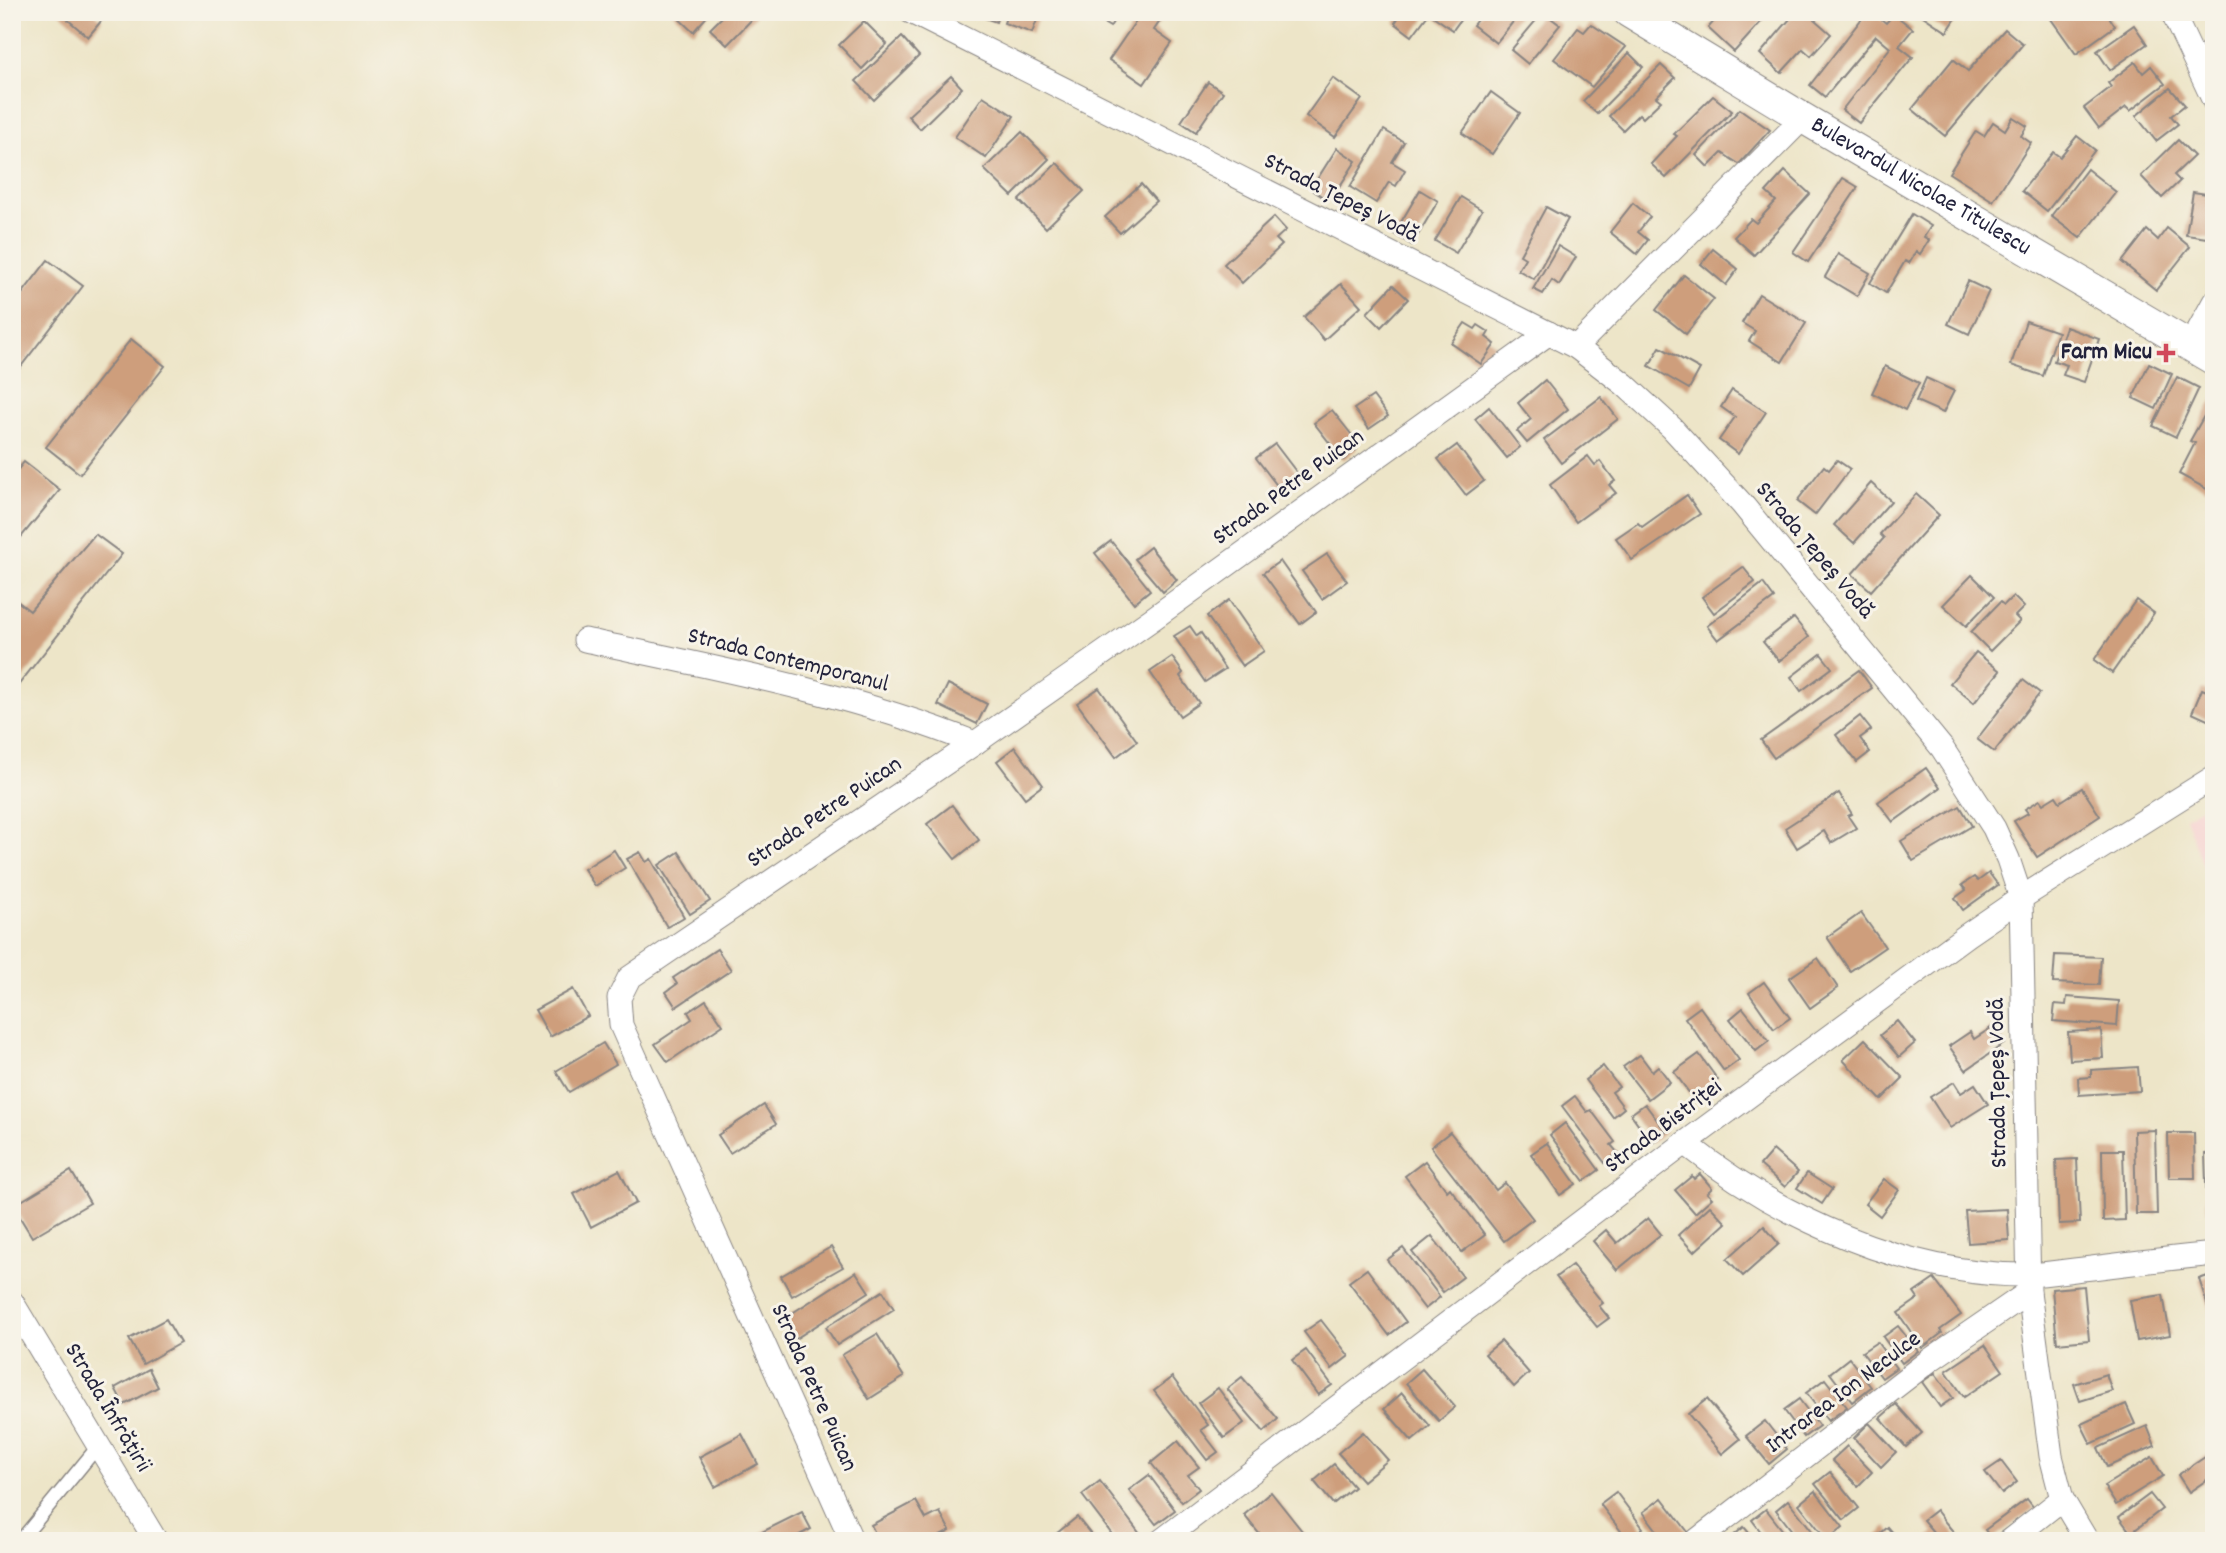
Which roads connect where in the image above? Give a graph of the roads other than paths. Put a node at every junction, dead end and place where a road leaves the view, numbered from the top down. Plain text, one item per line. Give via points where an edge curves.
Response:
1 (911, 12) edge
2 (1628, 12) edge
3 (2172, 12) edge
4 (2214, 102) edge
5 (1803, 118) junction
6 (2214, 302) edge
7 (1549, 333) junction
8 (1576, 347) junction
9 (2202, 353) edge
10 (585, 640) dead end
11 (975, 743) junction
12 (2214, 777) edge
13 (2021, 898) junction
14 (1685, 1143) junction
15 (2214, 1254) edge
16 (2029, 1284) junction
17 (12, 1301) edge
18 (99, 1446) junction
19 (2062, 1499) junction
20 (20, 1541) edge
21 (156, 1541) edge
22 (852, 1541) edge
23 (1161, 1541) edge
24 (1696, 1541) edge
25 (2009, 1541) edge
26 (2087, 1541) edge

1 - 7 street, Strada Țepeș Vodă
2 - 5 street, Bulevardul Nicolae Titulescu
3 - 4 street
5 - 8 street
5 - 9 street, Bulevardul Nicolae Titulescu
6 - 9 street
7 - 8 street, Strada Țepeș Vodă
7 - 11 street, Strada Petre Puican
8 - 13 street, Strada Țepeș Vodă via 1672,428 1742,504 1942,748 1994,828
10 - 11 street, Strada Contemporanul via 821,693
11 - 22 street, Strada Petre Puican via 628,978 619,998 621,1025
12 - 13 street, Strada Bistriței
13 - 14 street, Strada Bistriței
13 - 16 street, Strada Țepeș Vodă
14 - 16 street via 1786,1209 1884,1251
14 - 23 street, Strada Bistriței
15 - 16 street
16 - 19 street, Strada Țepeș Vodă via 2051,1456
16 - 24 street, Intrarea Ion Neculce
17 - 18 street, Strada Înfrățirii
18 - 20 lane
18 - 21 street, Strada Înfrățirii
19 - 25 street
19 - 26 street, Strada Țepeș Vodă

